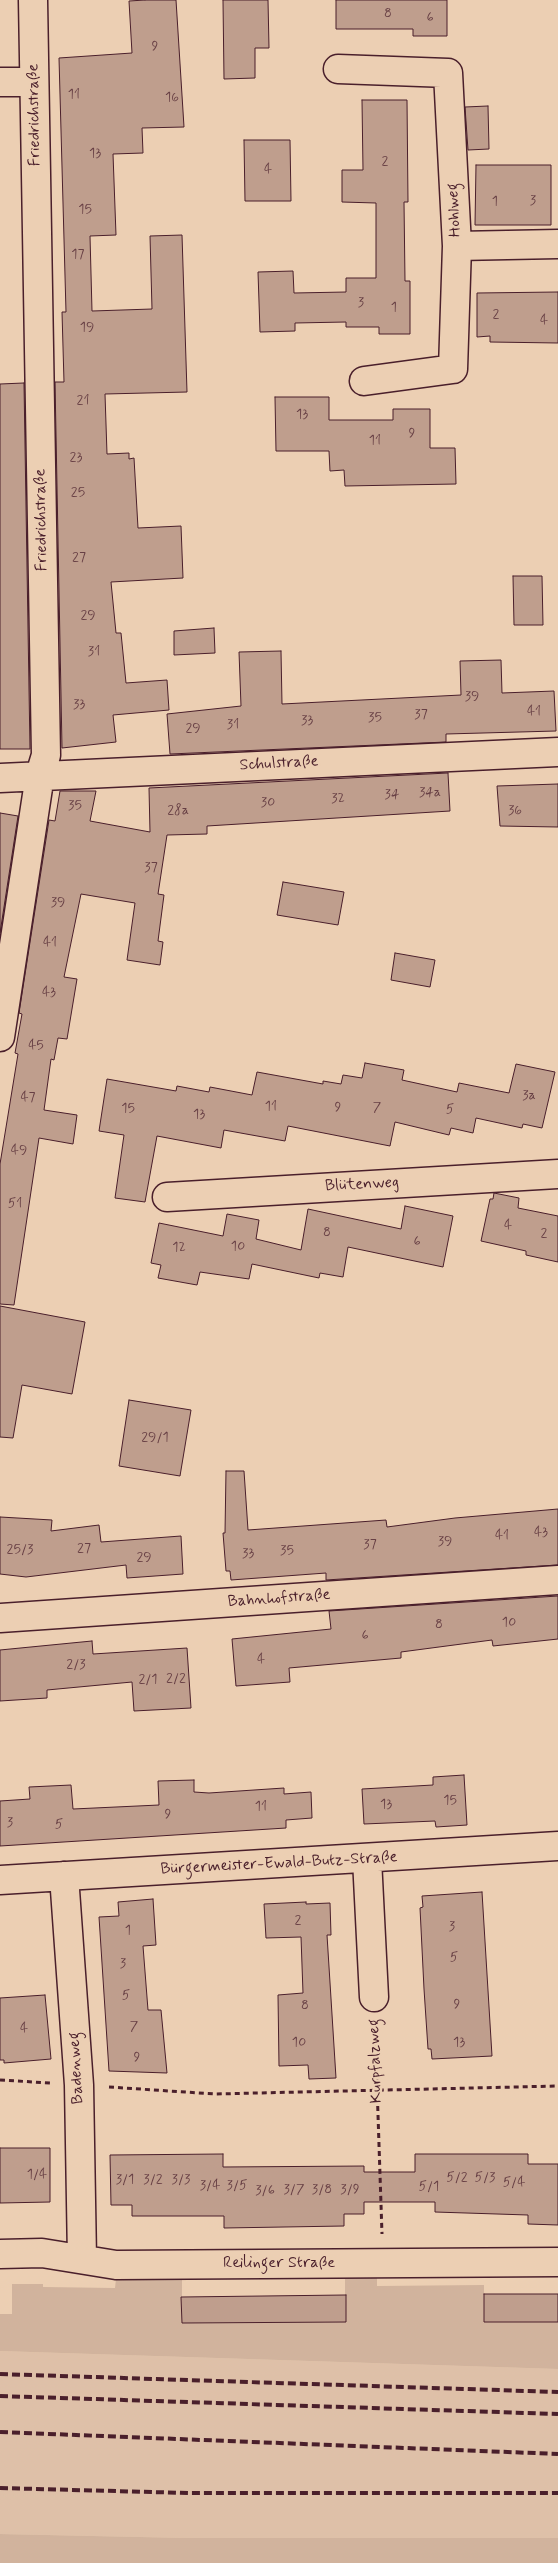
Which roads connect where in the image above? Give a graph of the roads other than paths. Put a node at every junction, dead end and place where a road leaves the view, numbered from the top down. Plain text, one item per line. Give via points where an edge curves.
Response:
1 (33, 0) edge
2 (338, 69) dead end
3 (0, 82) edge
4 (34, 82) junction
5 (558, 244) edge
6 (457, 246) junction
7 (364, 381) dead end
8 (558, 752) edge
9 (40, 775) junction
10 (0, 778) edge
11 (0, 1037) edge
12 (558, 1174) edge
13 (167, 1197) dead end
14 (558, 1580) edge
15 (0, 1618) edge
16 (558, 1846) edge
17 (367, 1859) junction
18 (64, 1876) junction
19 (0, 1880) edge
20 (374, 1997) road end
21 (0, 2254) edge
22 (82, 2259) junction
23 (558, 2262) edge

1 - 4 street, Friedrichstraße
2 - 6 street, Hohlweg via 448,73
3 - 4 street
4 - 9 street, Friedrichstraße via 46,755
5 - 6 street
6 - 7 street, Hohlweg via 453,369
8 - 9 street, Schulstraße
9 - 10 street, Schulstraße
9 - 11 street, Friedrichstraße
12 - 13 street, Blütenweg
14 - 15 street, Bahnhofstraße
16 - 17 street, Bürgermeister-Ewald-Butz-Straße
17 - 18 street, Bürgermeister-Ewald-Butz-Straße
17 - 20 street, Kurpfalzweg
18 - 19 street, Bürgermeister-Ewald-Butz-Straße
18 - 22 street, Badenweg via 79,2085
21 - 22 street, Reilinger Straße via 42,2253
22 - 23 street, Reilinger Straße via 116,2265

